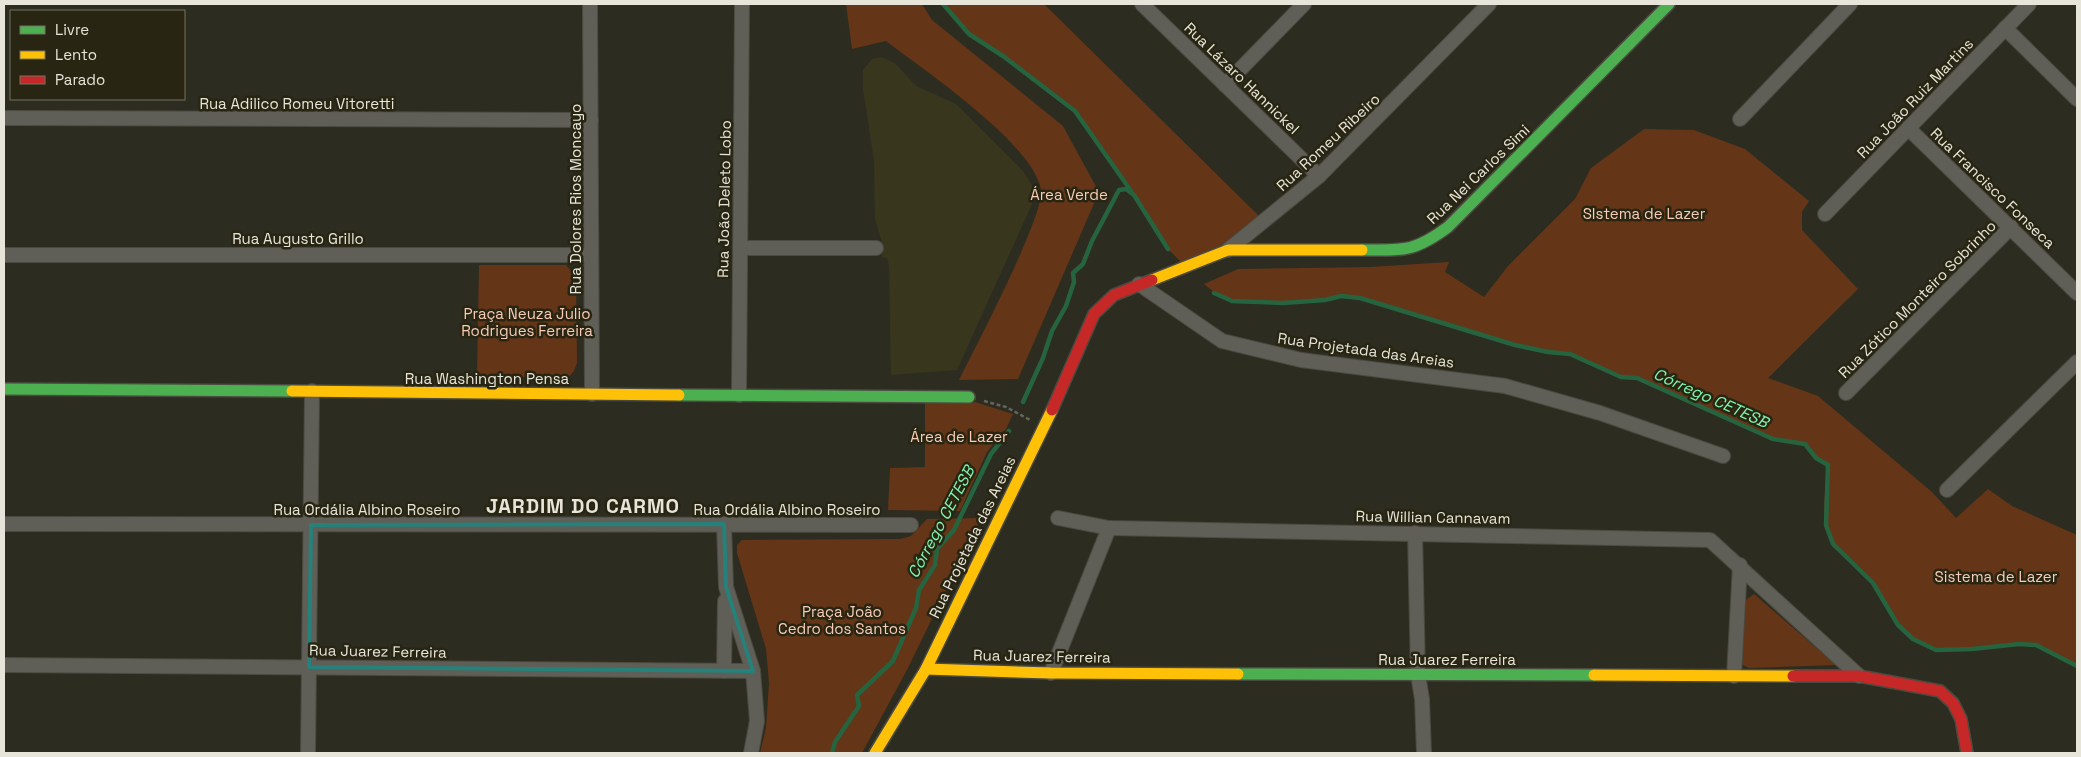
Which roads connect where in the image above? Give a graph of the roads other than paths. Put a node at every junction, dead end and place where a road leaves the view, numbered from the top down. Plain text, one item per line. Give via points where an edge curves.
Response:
1 (590, 4) edge
2 (742, 4) edge
3 (1142, 4) edge
4 (1304, 4) edge
5 (1489, 4) edge
6 (1669, 4) edge
7 (1850, 4) edge
8 (2029, 4) edge
9 (2005, 28) junction
10 (1225, 85) junction
11 (2077, 99) edge
12 (4, 118) edge
13 (1740, 118) dead end
14 (591, 120) junction
15 (1908, 128) junction
16 (1319, 176) junction
17 (1824, 214) dead end
18 (2011, 227) junction
19 (740, 248) junction
20 (876, 248) dead end
21 (1223, 252) junction
22 (4, 255) edge
23 (591, 255) junction
24 (1139, 284) junction
25 (2077, 293) edge
26 (2077, 362) edge
27 (4, 389) edge
28 (312, 391) junction
29 (1846, 393) dead end
30 (592, 394) junction
31 (739, 395) junction
32 (970, 397) road end
33 (1723, 456) dead end
34 (1947, 490) dead end
35 (1058, 518) dead end
36 (4, 524) edge
37 (724, 524) junction
38 (311, 526) junction
39 (911, 526) dead end
40 (1109, 528) junction
41 (1415, 533) junction
42 (1740, 565) junction
43 (726, 587) junction
44 (4, 666) edge
45 (309, 667) junction
46 (926, 669) junction
47 (724, 671) junction
48 (753, 672) junction
49 (1051, 673) junction
50 (1418, 675) junction
51 (1734, 676) junction
52 (1859, 676) junction
53 (308, 753) edge
54 (750, 753) edge
55 (875, 753) edge
56 (1424, 753) edge
57 (1967, 753) edge

1 - 14 street, Rua Dolores Rios Moncayo
2 - 19 street, Rua João Deleto Lobo
3 - 10 street, Rua Lázaro Hannickel
4 - 10 street
5 - 16 street, Rua Romeu Ribeiro
6 - 21 street, Rua Nei Carlos Simi via 1448,227 1428,242 1406,250
7 - 13 street
8 - 9 street, Rua João Ruiz Martins
9 - 11 street
9 - 15 street, Rua João Ruiz Martins
10 - 16 street, Rua Lázaro Hannickel
12 - 14 street, Rua Adilico Romeu Vitoretti
14 - 23 street, Rua Dolores Rios Moncayo
15 - 17 street, Rua João Ruiz Martins
15 - 18 street, Rua Francisco Fonseca
16 - 21 street, Rua Romeu Ribeiro
18 - 25 street, Rua Francisco Fonseca
18 - 29 street, Rua Zótico Monteiro Sobrinho
19 - 20 street
19 - 31 street, Rua João Deleto Lobo
21 - 24 street, Rua Romeu Ribeiro
22 - 23 street, Rua Augusto Grillo
23 - 30 street, Rua Dolores Rios Moncayo
24 - 33 street, Rua Projetada das Areias via 1222,341 1301,360 1505,386 1600,413
24 - 46 street, Rua Projetada das Areias via 1114,294 1094,314 1045,426
26 - 34 street
27 - 28 street, Rua Washington Pensa
28 - 30 street, Rua Washington Pensa
28 - 38 street
30 - 31 street, Rua Washington Pensa
31 - 32 street, Rua Washington Pensa
35 - 40 street, Rua Willian Cannavam
36 - 38 street, Rua Ordália Albino Roseiro
37 - 38 street, Rua Ordália Albino Roseiro
37 - 39 street, Rua Ordália Albino Roseiro
37 - 43 street
38 - 45 street
40 - 41 street, Rua Willian Cannavam
40 - 49 street
41 - 42 street, Rua Willian Cannavam via 1710,540
41 - 50 street
42 - 51 street
42 - 52 street, Rua Willian Cannavam
43 - 47 street
43 - 48 street
44 - 45 street, Rua Juarez Ferreira
45 - 47 street, Rua Juarez Ferreira
45 - 53 street
46 - 49 street, Rua Juarez Ferreira
46 - 55 street, Rua Projetada das Areias
47 - 48 street, Rua Juarez Ferreira
48 - 54 street via 757,721
49 - 50 street, Rua Juarez Ferreira
50 - 51 street, Rua Juarez Ferreira
50 - 56 street
51 - 52 street, Rua Juarez Ferreira
52 - 57 street, Rua Juarez Ferreira via 1939,691 1958,710 1967,736

